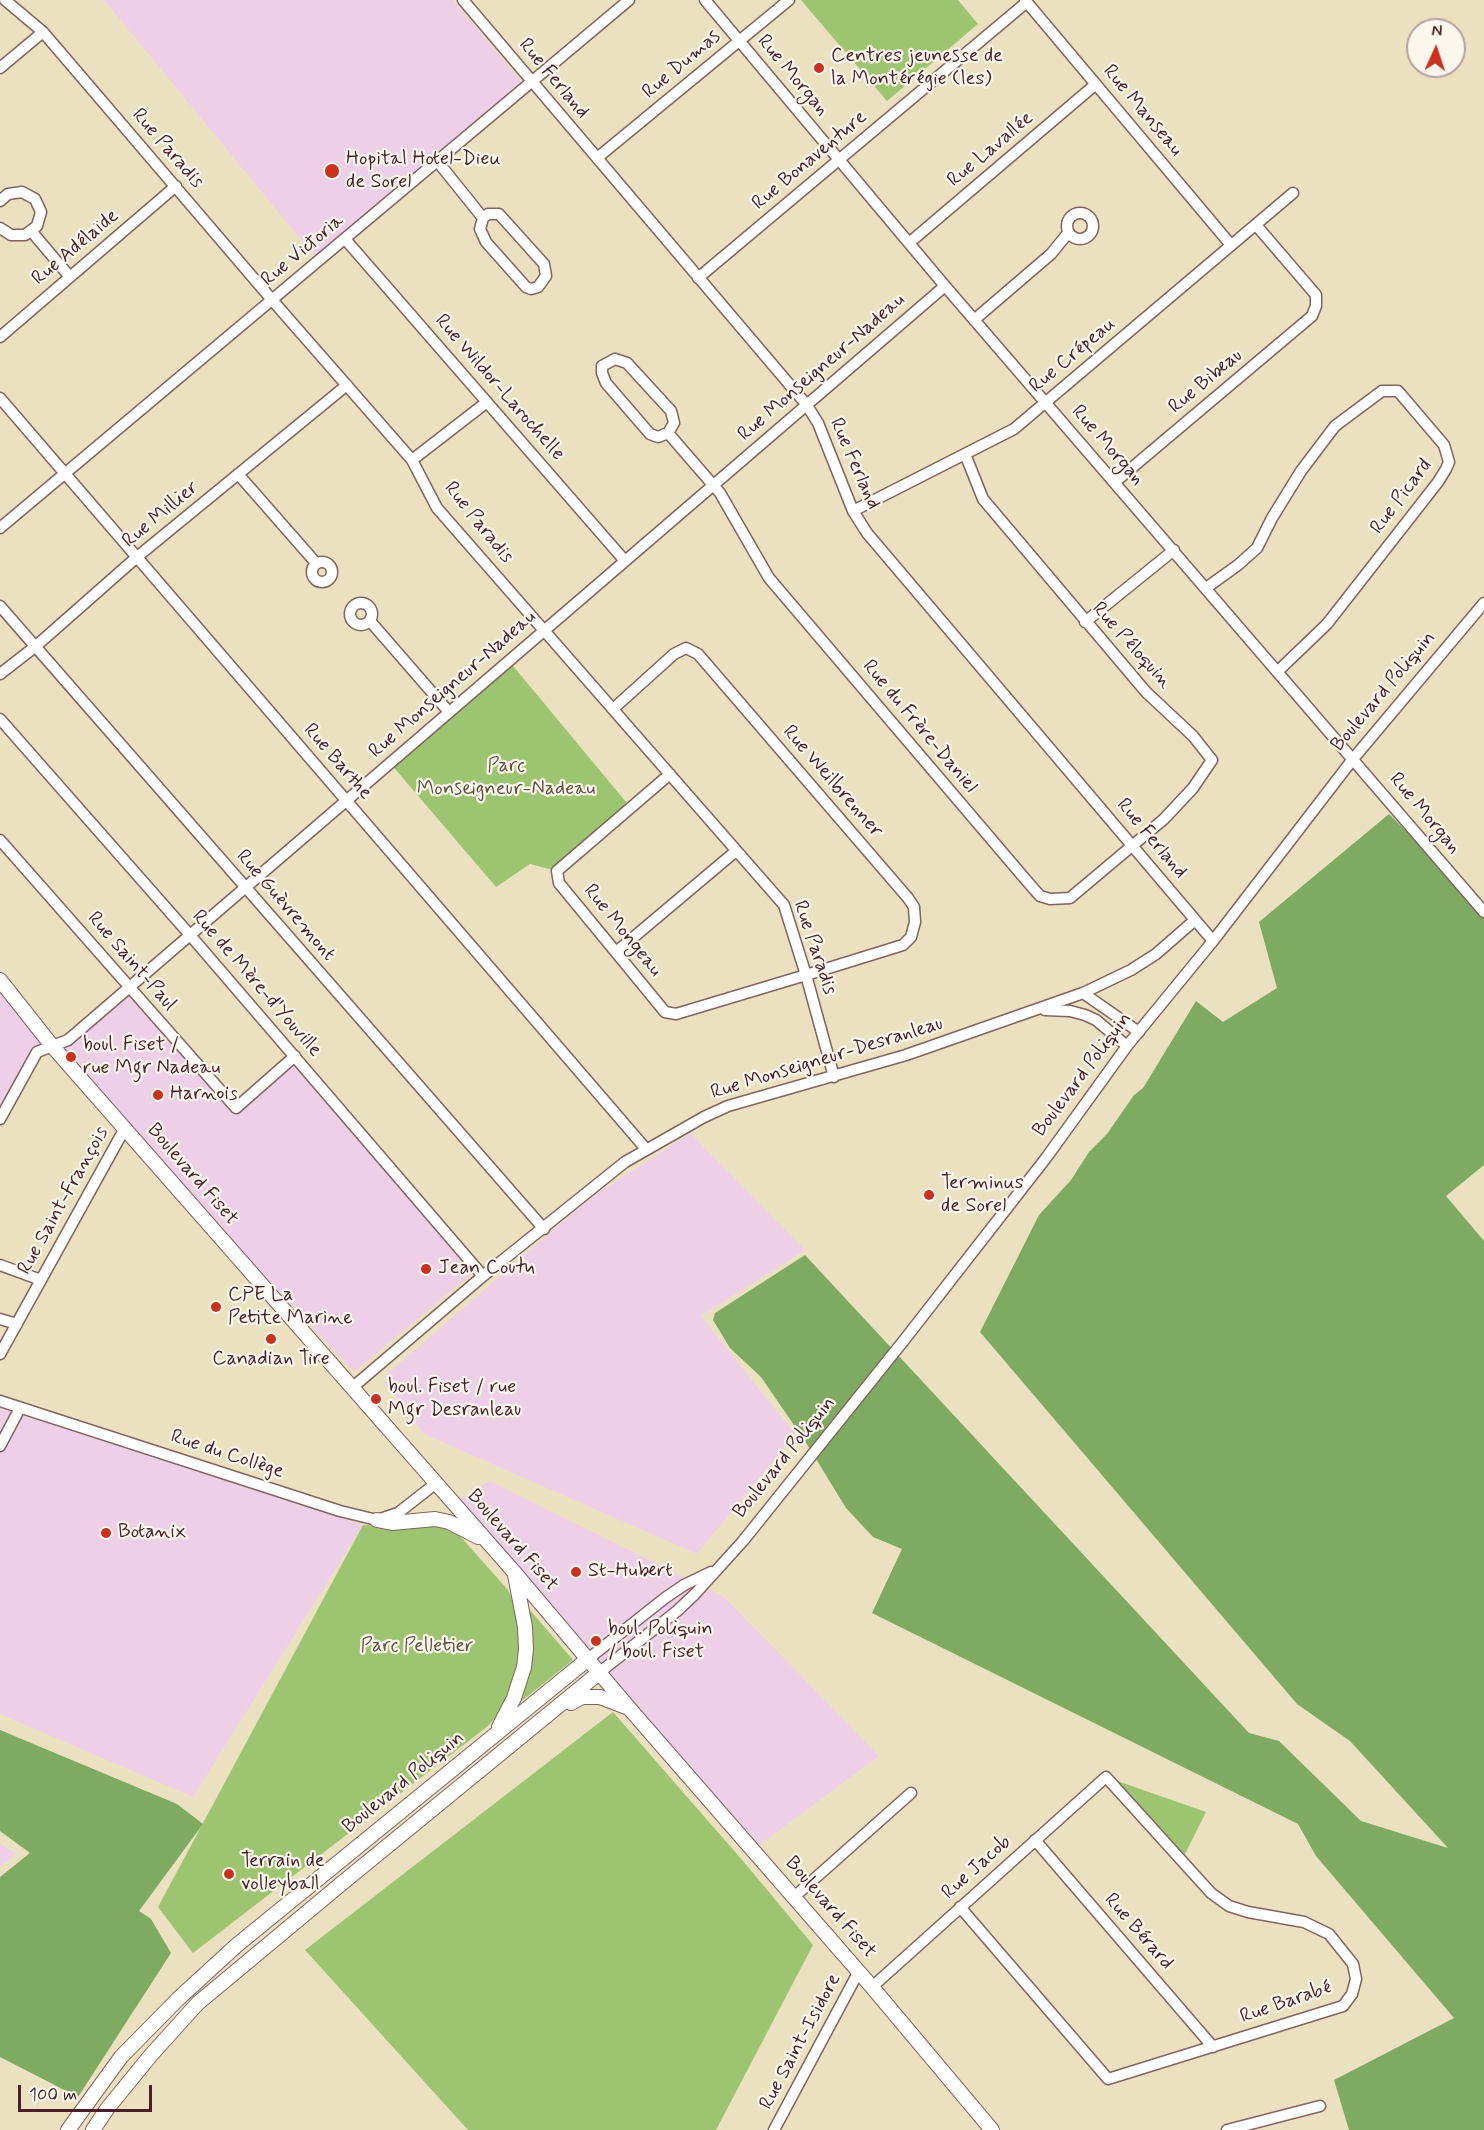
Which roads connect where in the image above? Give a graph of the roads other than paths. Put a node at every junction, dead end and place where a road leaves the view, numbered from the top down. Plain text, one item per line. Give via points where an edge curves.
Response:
1 (5, 0) edge
2 (463, 0) edge
3 (629, 0) edge
4 (705, 0) edge
5 (789, 0) edge
6 (1026, 1) edge
7 (43, 32) junction
8 (739, 41) junction
9 (0, 68) edge
10 (532, 82) junction
11 (1096, 84) junction
12 (597, 158) junction
13 (840, 160) junction
14 (438, 162) junction
15 (176, 186) junction
16 (1293, 194) dead end
17 (0, 201) edge
18 (483, 218) junction
19 (1256, 225) junction
20 (0, 228) edge
21 (32, 232) junction
22 (1068, 233) dead end
23 (345, 239) junction
24 (909, 243) junction
25 (1232, 245) junction
26 (70, 277) junction
27 (698, 278) junction
28 (945, 286) junction
29 (273, 301) junction
30 (974, 320) junction
31 (0, 337) edge
32 (347, 385) junction
33 (0, 398) edge
34 (487, 402) junction
35 (1046, 402) junction
36 (806, 404) junction
37 (668, 433) junction
38 (964, 454) junction
39 (412, 460) junction
40 (66, 474) junction
41 (238, 474) junction
42 (1115, 482) junction
43 (713, 486) junction
44 (853, 511) junction
45 (0, 528) edge
46 (1174, 550) junction
47 (137, 557) junction
48 (625, 561) junction
49 (316, 563) dead end
50 (1206, 588) junction
51 (1484, 603) edge
52 (0, 606) edge
53 (370, 621) dead end
54 (1085, 622) junction
55 (545, 630) junction
56 (36, 646) junction
57 (1278, 671) junction
58 (0, 674) edge
59 (613, 709) junction
60 (449, 712) junction
61 (0, 718) edge
62 (1353, 759) junction
63 (670, 774) junction
64 (347, 800) junction
65 (0, 840) edge
66 (1133, 847) junction
67 (736, 850) junction
68 (245, 888) junction
69 (1484, 912) edge
70 (1195, 920) junction
71 (190, 935) junction
72 (1213, 941) junction
73 (616, 952) junction
74 (806, 975) junction
75 (0, 980) edge
76 (129, 987) junction
77 (1083, 993) junction
78 (1039, 1010) junction
79 (1096, 1020) junction
80 (1139, 1032) junction
81 (53, 1047) junction
82 (1127, 1047) junction
83 (295, 1056) junction
84 (834, 1077) junction
85 (0, 1119) edge
86 (125, 1128) junction
87 (646, 1149) junction
88 (544, 1229) junction
89 (0, 1266) edge
90 (483, 1276) junction
91 (41, 1280) junction
92 (0, 1319) edge
93 (17, 1324) junction
94 (0, 1354) edge
95 (353, 1387) junction
96 (0, 1401) edge
97 (20, 1408) junction
98 (0, 1446) edge
99 (435, 1484) junction
100 (377, 1520) junction
101 (487, 1542) junction
102 (714, 1571) junction
103 (515, 1573) junction
104 (588, 1659) junction
105 (600, 1672) junction
106 (628, 1708) junction
107 (545, 1717) junction
108 (496, 1732) junction
109 (1106, 1777) joint
110 (911, 1793) dead end
111 (1035, 1840) junction
112 (794, 1897) junction
113 (960, 1907) junction
114 (859, 1971) junction
115 (872, 1987) junction
116 (1213, 2047) junction
117 (1320, 2106) dead end
118 (68, 2130) edge
119 (93, 2130) edge
120 (774, 2130) edge
121 (992, 2130) edge
122 (1227, 2130) edge

1 - 7 street, Rue Paradis
2 - 10 street, Rue Ferland
3 - 10 street, Rue Victoria
4 - 8 street, Rue Morgan
5 - 8 street, Rue Dumas
6 - 11 street, Rue Manseau
6 - 13 street, Rue Bonaventure
7 - 9 street
7 - 15 street, Rue Paradis
8 - 12 street, Rue Dumas
8 - 13 street, Rue Morgan
10 - 12 street, Rue Ferland
10 - 14 street, Rue Victoria
11 - 24 street, Rue Lavallée
11 - 25 street, Rue Manseau
12 - 27 street, Rue Ferland
13 - 24 street, Rue Morgan
13 - 27 street, Rue Bonaventure
14 - 18 street
14 - 23 street, Rue Victoria
15 - 26 street, Rue Adélaïde
15 - 29 street, Rue Paradis
16 - 19 street, Rue Crépeau
17 - 21 street via 15,192 35,199 41,212
18 - 18 street via 480,229 486,242 526,287 538,287 546,276 544,264 499,214
19 - 25 street, Rue Crépeau
19 - 42 street, Rue Bibeau via 1316,295 1312,316
20 - 21 street via 18,237
21 - 26 street
22 - 30 street via 1051,254
23 - 29 street, Rue Victoria
23 - 34 street, Rue Wildor-Larochelle
24 - 28 street, Rue Morgan
25 - 35 street, Rue Crépeau
26 - 31 street, Rue Adélaïde
27 - 36 street, Rue Ferland
28 - 30 street, Rue Morgan
28 - 36 street, Rue Monseigneur-Nadeau
29 - 32 street, Rue Paradis
29 - 40 street, Rue Victoria
30 - 35 street, Rue Morgan
32 - 39 street, Rue Paradis
32 - 41 street, Rue Millier
33 - 40 street, Rue Barthe
34 - 39 street
34 - 48 street, Rue Wildor-Larochelle
35 - 38 street, Rue Crépeau via 1014,429
35 - 42 street, Rue Morgan
36 - 43 street, Rue Monseigneur-Nadeau
36 - 44 street, Rue Ferland via 818,423
37 - 37 street via 658,437 643,427 606,382 602,366 615,359 627,363 671,411 674,423
37 - 43 street, Rue du Frère-Daniel
38 - 44 street, Rue Crépeau
38 - 54 street, Rue Péloquin via 983,499
39 - 55 street, Rue Paradis via 437,508
40 - 45 street, Rue Victoria
40 - 47 street, Rue Barthe
41 - 47 street, Rue Millier
41 - 49 street
42 - 46 street, Rue Morgan
43 - 48 street, Rue Monseigneur-Nadeau
43 - 66 street, Rue du Frère-Daniel via 769,578 1040,897 1070,898
44 - 66 street, Rue Ferland
46 - 50 street, Rue Morgan
46 - 54 street
47 - 56 street, Rue Millier
47 - 64 street, Rue Barthe
48 - 55 street, Rue Monseigneur-Nadeau
50 - 57 street, Rue Morgan
50 - 57 street, Rue Picard via 1257,548 1301,471 1339,422 1382,391 1398,391 1444,445 1449,462 1438,482 1327,624
51 - 62 street, Boulevard Poliquin
52 - 56 street, Rue Guèvremont
53 - 60 street
54 - 66 street, Rue Péloquin via 1212,760 1171,813
55 - 59 street, Rue Paradis
55 - 60 street, Rue Monseigneur-Nadeau
56 - 58 street, Rue Millier
56 - 68 street, Rue Guèvremont
57 - 62 street, Rue Morgan
59 - 63 street, Rue Paradis
59 - 74 street, Rue Weilbrenner via 674,654 686,648 698,654 908,898 914,907 915,922 903,945
60 - 64 street, Rue Monseigneur-Nadeau
61 - 71 street, Rue de Mère-d'Youville
62 - 69 street, Rue Morgan
62 - 72 street, Boulevard Poliquin
63 - 67 street, Rue Paradis
63 - 73 street, Rue Mongeau via 557,872 559,883
64 - 68 street, Rue Monseigneur-Nadeau
64 - 87 street, Rue Barthe
65 - 76 street, Rue Saint-Paul
66 - 70 street, Rue Ferland
67 - 73 street
67 - 74 street, Rue Paradis via 784,906
68 - 71 street, Rue Monseigneur-Nadeau
68 - 88 street, Rue Guèvremont
70 - 72 street, Rue Ferland
70 - 77 street, Rue Monseigneur-Desranleau via 1156,954
71 - 76 street, Rue Monseigneur-Nadeau
71 - 83 street, Rue de Mère-d'Youville
72 - 80 street, Boulevard Poliquin
73 - 74 street, Rue Mongeau via 665,1012 676,1014
74 - 84 street, Rue Paradis
75 - 81 main road, Boulevard Fiset
76 - 81 street, Rue Monseigneur-Nadeau via 68,1040
76 - 83 street, Rue Saint-Paul via 236,1108
77 - 78 street, Rue Monseigneur-Desranleau
77 - 79 street
77 - 80 street
78 - 79 street via 1070,1011
78 - 84 street, Rue Monseigneur-Desranleau
79 - 82 street
80 - 82 street, Boulevard Poliquin
81 - 85 street, Rue Monseigneur-Nadeau via 37,1052
81 - 86 main road, Boulevard Fiset
82 - 102 street, Boulevard Poliquin via 905,1339 743,1541
83 - 90 street, Rue de Mère-d'Youville
84 - 87 street, Rue Monseigneur-Desranleau via 728,1106
86 - 91 street, Rue Saint-François
86 - 95 main road, Boulevard Fiset
87 - 88 street, Rue Monseigneur-Desranleau
88 - 90 street, Rue Monseigneur-Desranleau
89 - 91 street
90 - 95 street, Rue Monseigneur-Desranleau
91 - 93 street, Rue Saint-François
92 - 93 street
93 - 94 street, Rue Saint-François
95 - 99 main road, Boulevard Fiset
96 - 97 street, Rue du Collège
97 - 98 street
97 - 100 street, Rue du Collège
99 - 100 street via 398,1513
99 - 101 main road, Boulevard Fiset
100 - 101 main road via 449,1522
101 - 103 main road, Boulevard Fiset
102 - 104 street, Boulevard Poliquin via 665,1598
102 - 105 street, Boulevard Poliquin via 677,1611
103 - 104 main road, Boulevard Fiset
103 - 108 main road via 525,1627 524,1667 514,1698
104 - 105 main road, Boulevard Fiset
104 - 108 main road, Boulevard Poliquin
105 - 106 main road, Boulevard Fiset
105 - 107 main road, Boulevard Poliquin
106 - 107 main road via 600,1697 582,1697
106 - 112 main road, Boulevard Fiset
107 - 119 main road, Boulevard Poliquin via 198,2003 151,2055
108 - 118 main road, Boulevard Poliquin via 178,1999 121,2057
109 - 111 street, Rue Jacob
109 - 116 street, Rue Barabé via 1211,1893 1229,1906 1248,1912 1304,1922 1329,1935 1353,1964 1356,1979 1343,2006
110 - 112 street
111 - 113 street, Rue Jacob
111 - 116 street, Rue Bérard
112 - 114 main road, Boulevard Fiset
113 - 115 street, Rue Jacob
113 - 116 street, Rue Barabé via 1108,2079
114 - 115 main road, Boulevard Fiset
114 - 120 street, Rue Saint-Isidore
115 - 121 main road, Boulevard Fiset
117 - 122 street

